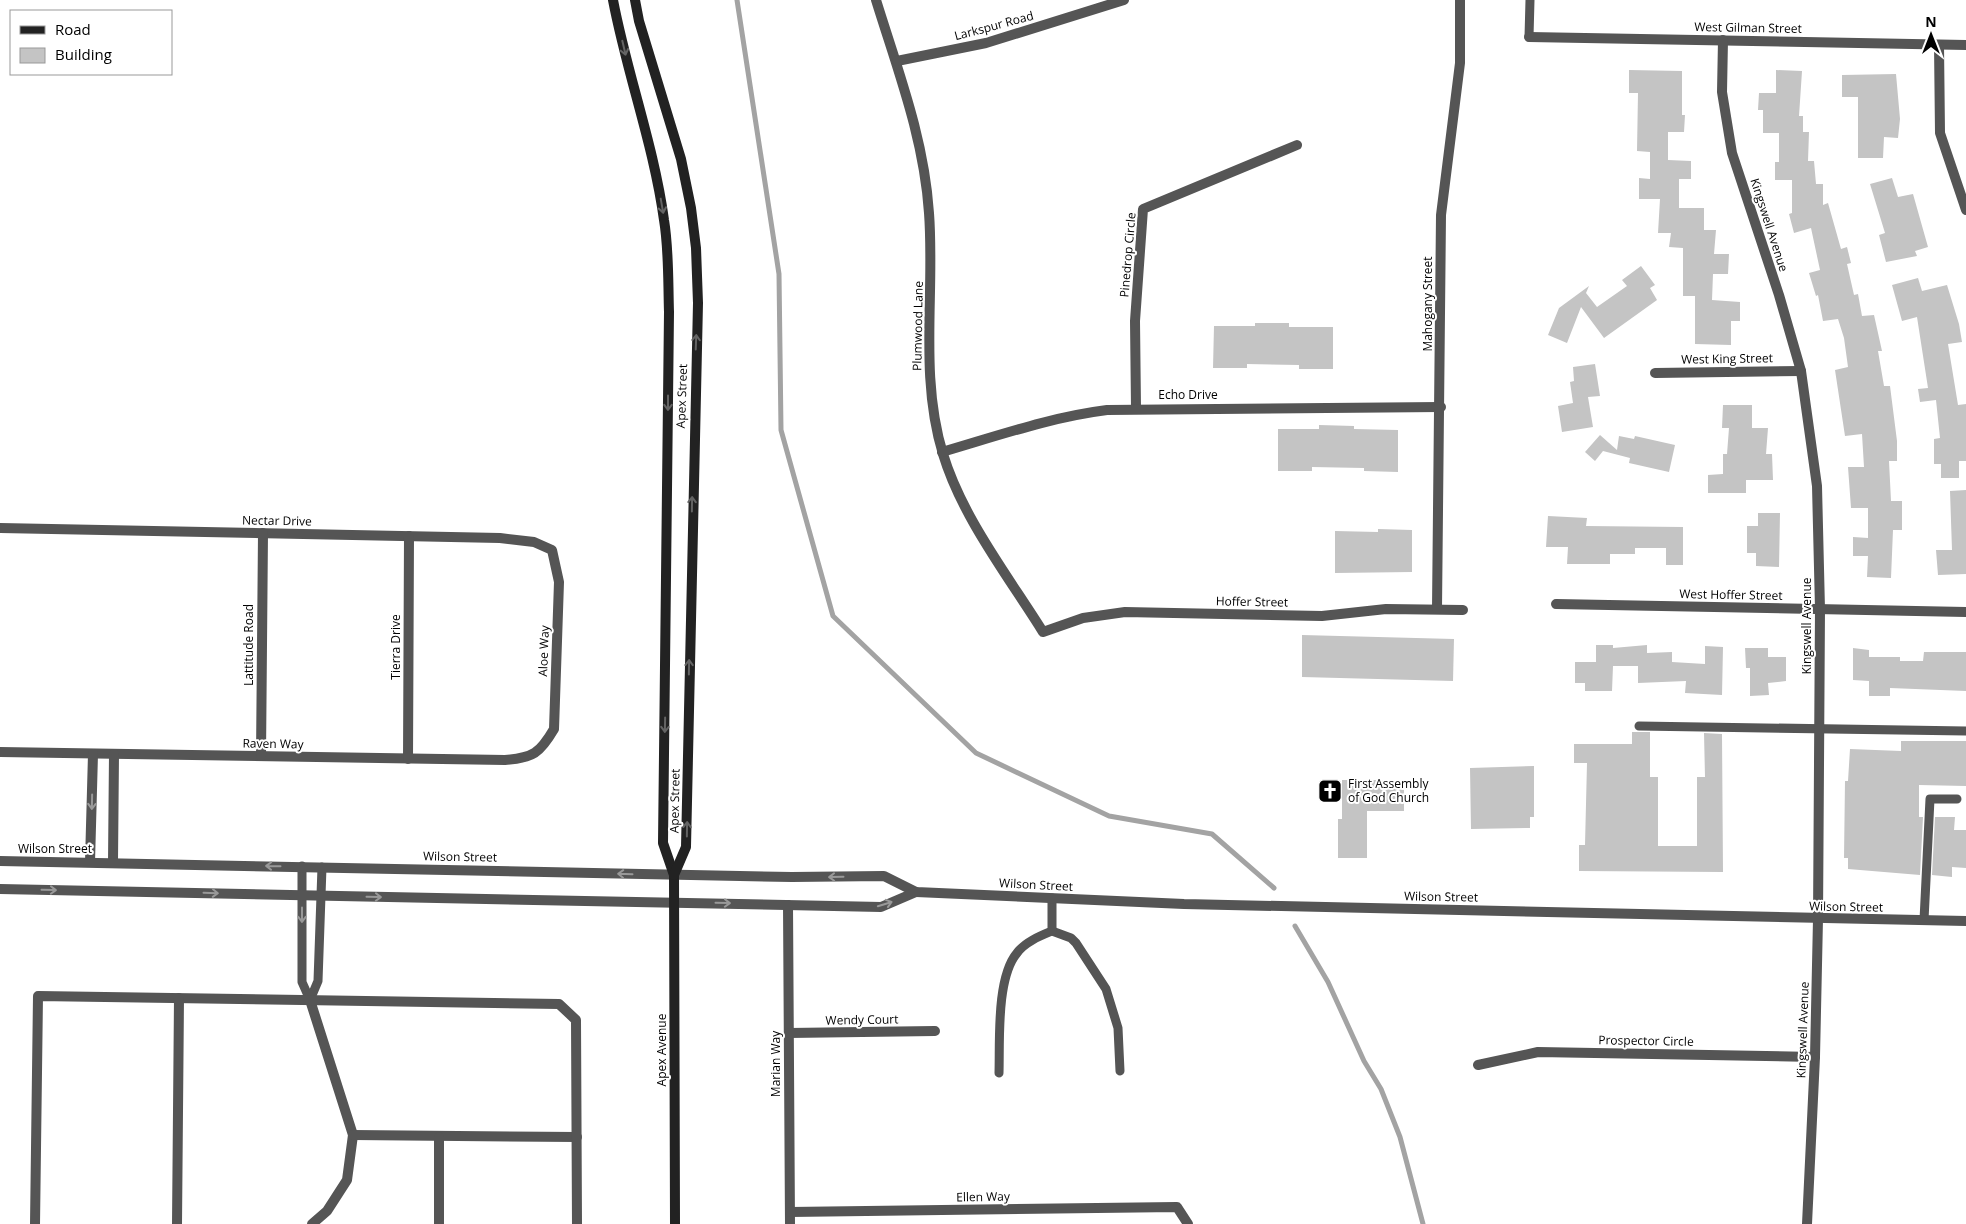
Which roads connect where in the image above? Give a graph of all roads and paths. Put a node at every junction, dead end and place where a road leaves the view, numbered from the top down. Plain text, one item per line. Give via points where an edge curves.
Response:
1 (613, 0) edge
2 (635, 0) edge
3 (876, 0) edge
4 (1124, 0) edge
5 (1460, 0) edge
6 (1530, 0) edge
7 (1529, 37) joint
8 (1723, 40) junction
9 (1939, 45) junction
10 (1966, 45) edge
11 (897, 62) junction
12 (1296, 145) dead end
13 (1966, 210) edge
14 (1800, 371) junction
15 (1655, 373) dead end
16 (1440, 407) junction
17 (1136, 408) junction
18 (942, 452) junction
19 (0, 528) edge
20 (263, 533) junction
21 (409, 536) junction
22 (552, 550) joint
23 (1556, 604) dead end
24 (1437, 609) junction
25 (1820, 609) junction
26 (1462, 610) dead end
27 (1966, 612) edge
28 (1044, 632) joint
29 (1640, 726) dead end
30 (1819, 728) junction
31 (1966, 731) edge
32 (542, 749) joint
33 (0, 752) edge
34 (93, 754) junction
35 (114, 754) junction
36 (261, 756) junction
37 (408, 759) junction
38 (1957, 800) dead end
39 (0, 861) edge
40 (90, 862) junction
41 (113, 862) junction
42 (302, 866) junction
43 (322, 867) junction
44 (674, 875) junction
45 (0, 889) edge
46 (916, 892) junction
47 (302, 896) junction
48 (321, 896) junction
49 (1052, 898) junction
50 (674, 902) junction
51 (788, 905) junction
52 (1818, 919) junction
53 (1924, 920) junction
54 (1966, 921) edge
55 (1052, 931) junction
56 (179, 998) junction
57 (310, 1000) junction
58 (935, 1031) dead end
59 (789, 1033) junction
60 (1815, 1057) junction
61 (1478, 1065) dead end
62 (1120, 1071) dead end
63 (999, 1073) dead end
64 (353, 1135) junction
65 (439, 1137) junction
66 (577, 1137) junction
67 (790, 1212) junction
68 (35, 1224) edge
69 (177, 1224) edge
70 (312, 1224) edge
71 (439, 1224) edge
72 (577, 1224) edge
73 (675, 1224) edge
74 (790, 1224) edge
75 (1188, 1224) edge
76 (1807, 1224) edge

1 -> 44 main road, Apex Street via 658,184 665,230 669,322 664,843
44 -> 2 main road, Apex Street via 686,847 698,304 696,248 681,159
3 - 11 street, Plumwood Lane
4 - 11 street, Larkspur Road via 986,43
5 - 16 street, Mahogany Street via 1460,63 1441,215
6 - 7 lane
7 - 8 street, West Gilman Street
8 - 9 street, West Gilman Street
8 - 14 street, Kingswell Avenue via 1722,92 1732,153 1779,295
9 - 10 street, West Gilman Street
9 - 13 street via 1940,133
11 - 18 street, Plumwood Lane via 914,120 928,204 931,249 930,387
12 - 17 street, Pinedrop Circle via 1143,210 1135,321
14 - 15 street, West King Street
14 - 25 street, Kingswell Avenue via 1817,486
16 - 17 street, Echo Drive
16 - 24 street, Mahogany Street
17 - 18 street, Echo Drive via 1079,414
18 - 28 street, Plumwood Lane via 970,517
19 - 20 street, Nectar Drive
20 - 21 street, Nectar Drive
20 - 36 street, Lattitude Road
21 - 22 street, Nectar Drive via 500,538 534,542
21 - 37 street, Tierra Drive
22 - 32 street, Aloe Way via 559,582 554,729
23 - 25 street, West Hoffer Street
24 - 26 street, Hoffer Street
24 - 28 street, Hoffer Street via 1386,609 1322,616 1125,612 1083,618
25 - 27 street, West Hoffer Street
25 - 30 street, Kingswell Avenue
29 - 30 lane
30 - 31 lane
30 - 52 street, Kingswell Avenue
32 - 37 street, Raven Way via 524,759
33 - 34 street, Raven Way
34 - 35 street, Raven Way
34 -> 40 street
35 - 36 street, Raven Way
35 - 41 street
36 - 37 street, Raven Way
38 - 53 lane via 1930,800
39 - 40 street, Wilson Street
40 - 41 street, Wilson Street
42 -> 41 street, Wilson Street
42 - 43 street, Wilson Street
42 - 47 lane
44 -> 43 street, Wilson Street
43 - 48 lane
46 -> 44 street, Wilson Street via 884,876
44 - 50 main road, Apex Avenue
45 -> 47 street, Wilson Street
46 - 49 street, Wilson Street
51 -> 46 street, Wilson Street via 881,906
47 - 48 street, Wilson Street
47 -> 57 lane via 302,982
48 -> 50 street, Wilson Street
48 - 57 lane via 318,982
49 - 52 street, Wilson Street
49 - 55 lane
50 -> 51 street, Wilson Street
50 - 73 main road, Apex Avenue
51 - 59 street, Marian Way
52 - 53 street, Wilson Street
52 - 60 street, Kingswell Avenue
53 - 54 street, Wilson Street
55 - 62 lane via 1076,943 1106,989 1118,1028
55 - 63 lane via 1016,953 1006,977 1000,1016
56 - 57 street
56 - 68 street via 38,996
56 - 69 street
57 - 64 street
57 - 66 street via 559,1004 576,1020
58 - 59 street, Wendy Court
59 - 67 street, Marian Way
60 - 61 street, Prospector Circle via 1538,1052
60 - 76 street, Kingswell Avenue
64 - 65 street
64 - 70 street via 347,1180 327,1211
65 - 66 street
65 - 71 street
66 - 72 street
67 - 74 street, Marian Way
67 - 75 street, Ellen Way via 1177,1207

